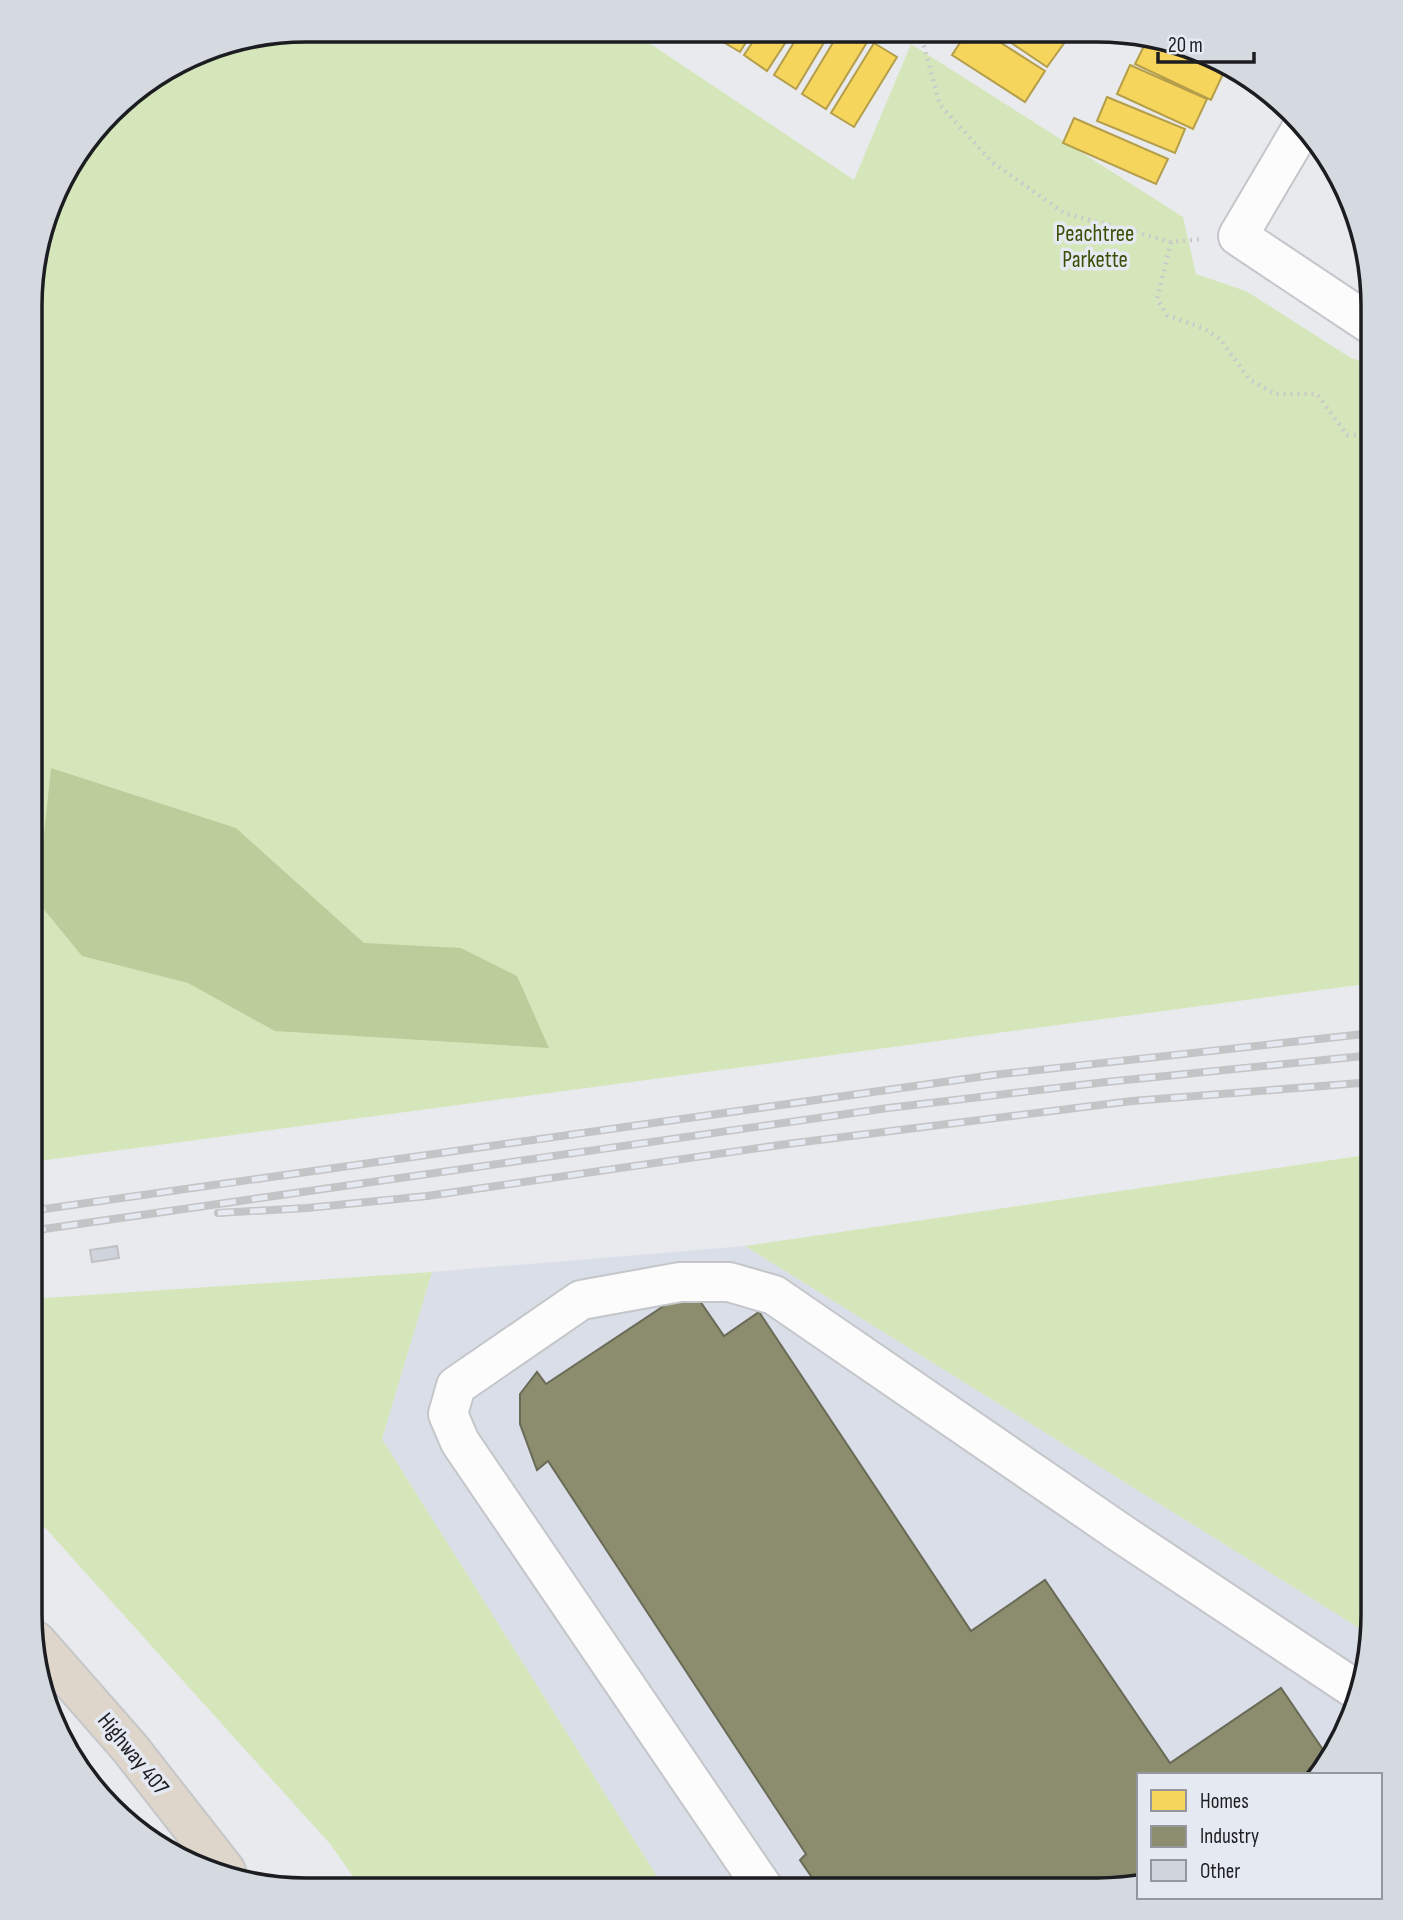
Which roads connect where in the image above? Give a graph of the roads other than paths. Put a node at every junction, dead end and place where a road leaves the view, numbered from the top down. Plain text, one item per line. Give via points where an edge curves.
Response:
1 (1298, 134) edge
2 (1361, 318) edge
3 (44, 1650) edge
4 (1351, 1687) edge
5 (220, 1864) edge
6 (757, 1878) edge

1 - 2 street via 1238,236
3 - 5 highway, Highway 407 via 129,1746
4 - 6 street via 774,1295 729,1282 680,1282 581,1300 456,1386 448,1414 460,1442

